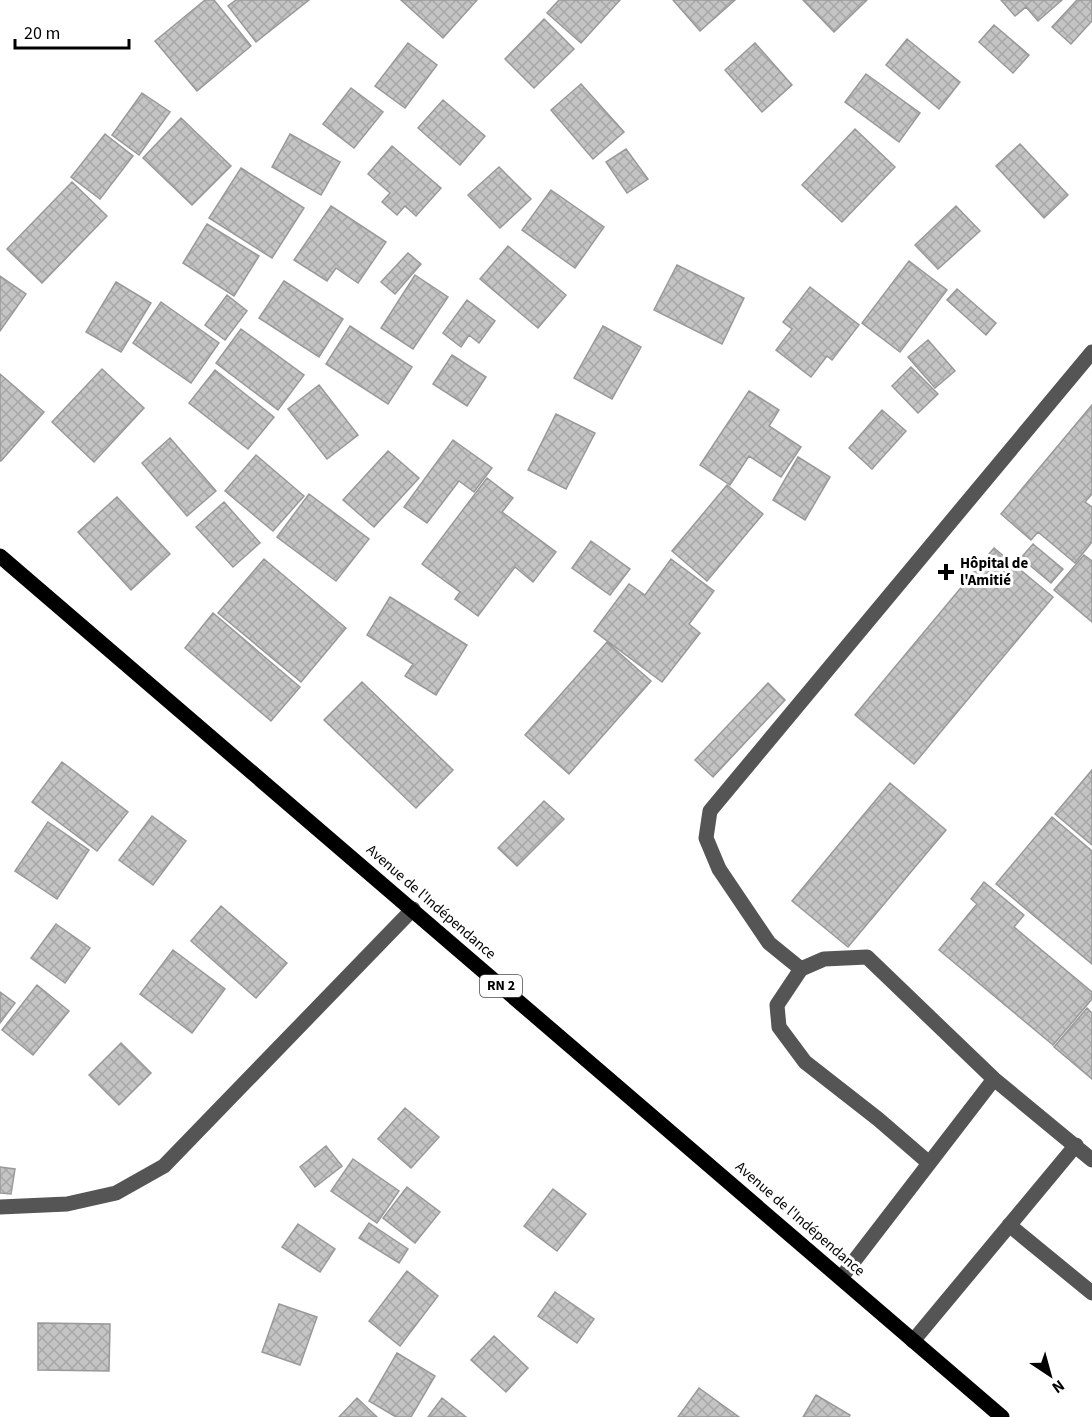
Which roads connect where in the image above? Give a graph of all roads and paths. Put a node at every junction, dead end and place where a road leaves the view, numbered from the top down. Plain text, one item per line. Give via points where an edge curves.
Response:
1 (1092, 352) edge
2 (0, 556) edge
3 (413, 909) junction
4 (801, 969) junction
5 (994, 1078) junction
6 (1076, 1145) junction
7 (1092, 1160) edge
8 (929, 1163) junction
9 (0, 1208) edge
10 (1009, 1226) junction
11 (841, 1278) junction
12 (1092, 1293) edge
13 (913, 1341) junction
14 (1002, 1417) edge

1 - 4 street via 710,811 706,838 719,869 769,943
2 - 3 main road, Avenue de l'Indépendance / RN 2
3 - 9 street via 164,1166 116,1193 67,1204
3 - 11 main road, Avenue de l'Indépendance / RN 2
4 - 5 street via 824,959 867,957
4 - 8 street via 777,1005 779,1027 805,1062
5 - 6 street
5 - 8 street
6 - 7 street
6 - 10 street
8 - 11 street
10 - 12 street
10 - 13 street
11 - 13 main road, Avenue de l'Indépendance / RN 2
13 - 14 main road, Avenue de l'Indépendance / RN 2

